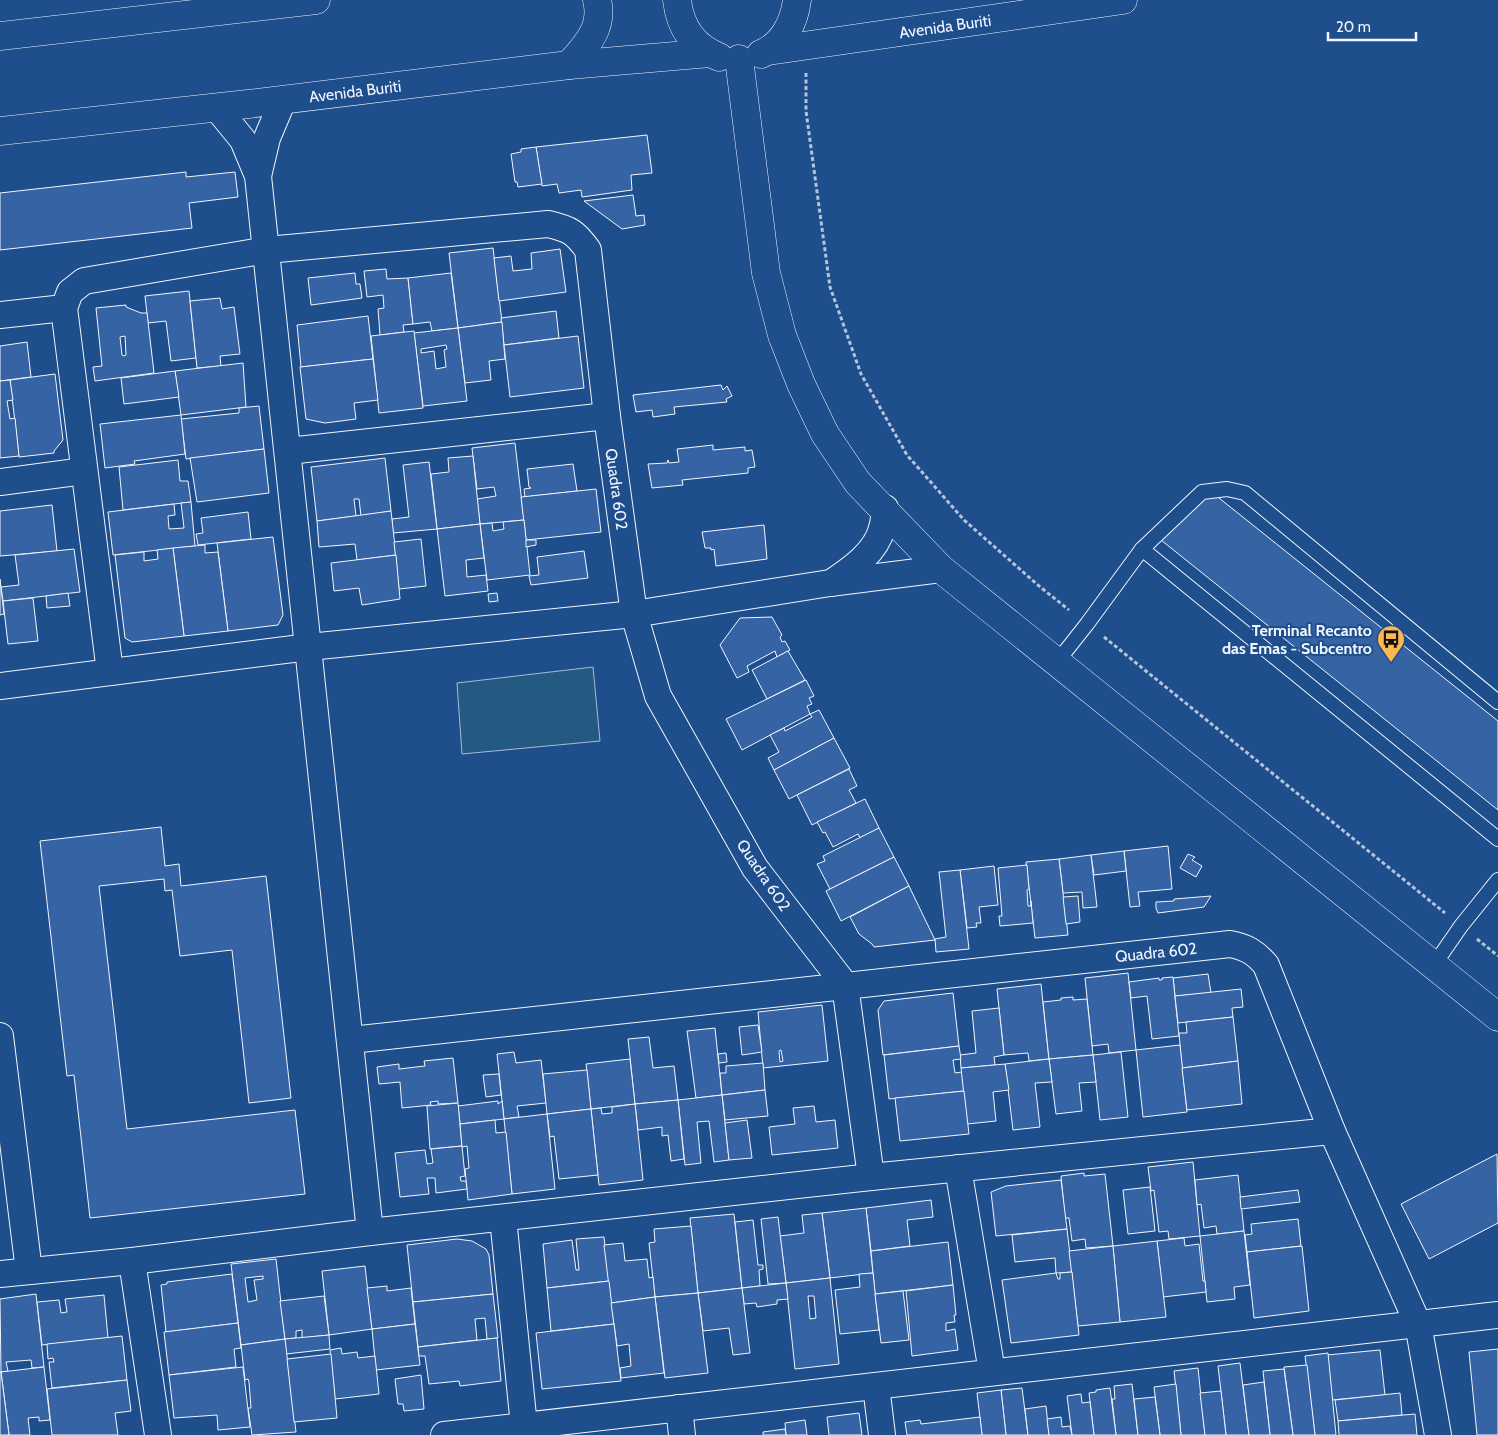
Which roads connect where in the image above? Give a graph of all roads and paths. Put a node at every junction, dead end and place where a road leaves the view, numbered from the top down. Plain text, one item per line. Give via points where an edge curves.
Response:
1 (316, 0) edge
2 (597, 0) edge
3 (677, 0) edge
4 (797, 0) edge
5 (1123, 0) edge
6 (278, 2) edge
7 (0, 36) edge
8 (806, 46) junction
9 (768, 51) junction
10 (710, 53) junction
11 (739, 60) junction
12 (569, 65) junction
13 (283, 100) junction
14 (216, 107) junction
15 (0, 131) edge
16 (258, 176) junction
17 (267, 250) junction
18 (64, 308) junction
19 (0, 315) edge
20 (607, 416) junction
21 (288, 451) junction
22 (84, 472) junction
23 (0, 482) edge
24 (885, 508) junction
25 (1142, 549) junction
26 (941, 569) junction
27 (830, 583) junction
28 (634, 614) junction
29 (1087, 624) junction
30 (309, 647) junction
31 (1057, 662) junction
32 (110, 672) junction
33 (0, 686) edge
34 (1498, 702) edge
35 (1498, 839) edge
36 (1498, 880) edge
37 (1461, 926) junction
38 (1498, 956) edge
39 (1434, 965) junction
40 (845, 985) junction
41 (1498, 1017) edge
42 (0, 1036) edge
43 (351, 1040) junction
44 (1332, 1131) junction
45 (958, 1168) junction
46 (871, 1177) junction
47 (503, 1218) junction
48 (370, 1232) junction
49 (132, 1261) junction
50 (29, 1271) junction
51 (0, 1274) edge
52 (1498, 1315) edge
53 (1418, 1324) junction
54 (992, 1372) junction
55 (876, 1386) junction
56 (679, 1408) junction
57 (524, 1426) junction
58 (484, 1433) edge
59 (158, 1435) edge
60 (444, 1435) edge
61 (682, 1435) edge
62 (882, 1435) edge
63 (1438, 1435) edge

1 - 6 street
2 - 12 street via 598,25 591,39
3 - 10 street via 678,14 685,30 696,44
4 - 9 street via 793,21 783,38
5 - 8 street, Avenida Buriti
6 - 7 street
8 - 9 street, Avenida Buriti
8 - 29 path via 806,111 830,287 861,374 907,455 964,520
9 - 11 street, Avenida Buriti
10 - 11 street
10 - 12 street, Avenida Buriti
11 - 24 street via 766,273 782,335 801,384 826,434 858,483
12 - 13 street, Avenida Buriti
13 - 14 street, Avenida Buriti
13 - 16 street via 267,138
14 - 15 street, Avenida Buriti
14 - 16 street via 243,140
16 - 17 street
17 - 18 street, Quadra 602 via 84,281 70,292
17 - 20 street, Quadra 602 via 548,224 564,228 578,236 588,250
17 - 21 street
18 - 19 street
18 - 22 street
20 - 21 street
20 - 28 street, Quadra 602
21 - 30 street
22 - 23 street
22 - 32 street
24 - 26 street
24 - 27 street via 882,529 872,548 852,569
25 - 29 lane
25 - 34 lane via 1202,492 1228,489 1244,492
25 - 35 lane
26 - 27 street
26 - 31 street
27 - 28 street
28 - 30 street
28 - 40 street, Quadra 602 via 658,696 755,868
29 - 31 lane
29 - 37 path
30 - 32 street
30 - 43 street
31 - 39 street
32 - 33 street
36 - 37 lane
37 - 38 path
37 - 39 lane
39 - 41 street
40 - 43 street
40 - 44 street, Quadra 602 via 1230,944 1245,947 1266,964
40 - 46 street
42 - 50 street
43 - 48 street
44 - 45 street
44 - 53 street, Quadra 602
45 - 46 street
45 - 54 street
46 - 47 street
47 - 48 street
47 - 57 street
48 - 49 street
49 - 50 street
49 - 59 street
50 - 51 street
52 - 53 street
53 - 54 street
53 - 63 street, Quadra 602
54 - 55 street
55 - 56 street
55 - 62 street
56 - 57 street
56 - 61 street
57 - 58 street
58 - 60 street

